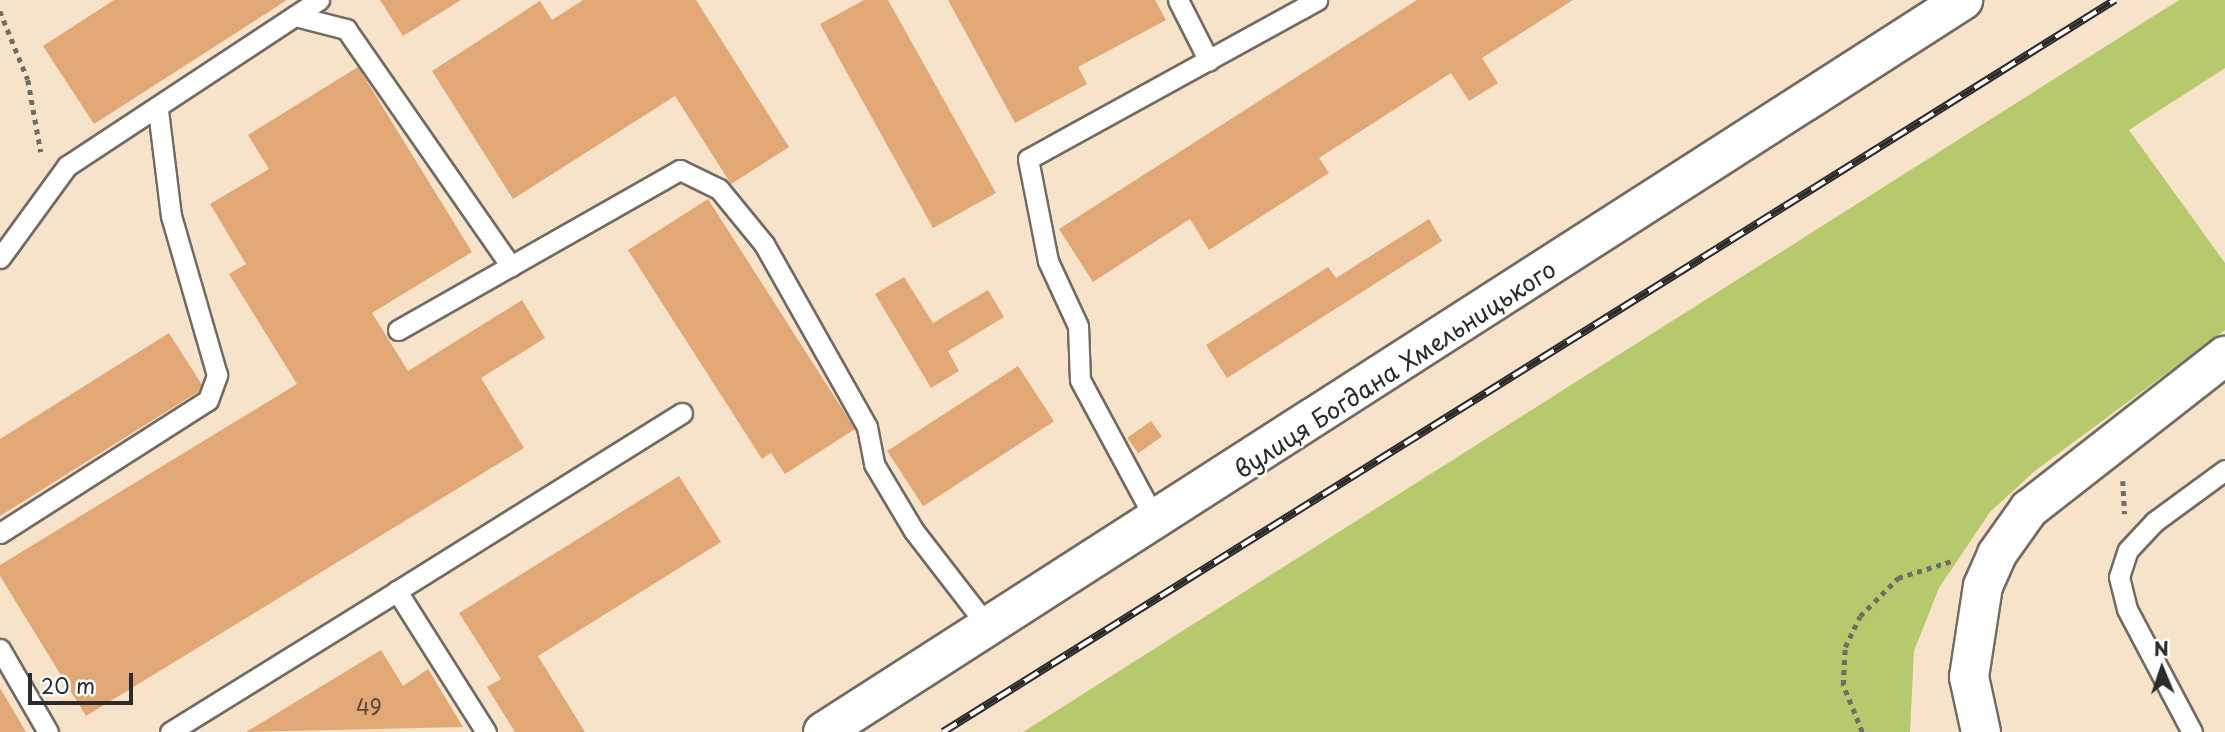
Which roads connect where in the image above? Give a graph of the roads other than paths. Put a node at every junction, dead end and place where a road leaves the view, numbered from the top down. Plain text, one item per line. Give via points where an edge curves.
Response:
1 (319, 0) edge
2 (1178, 0) edge
3 (1317, 0) edge
4 (1963, 0) edge
5 (295, 16) junction
6 (1209, 61) junction
7 (158, 110) junction
8 (0, 258) edge
9 (511, 266) junction
10 (398, 330) dead end
11 (2225, 356) edge
12 (682, 413) dead end
13 (2225, 470) edge
14 (1156, 522) junction
15 (0, 533) edge
16 (397, 591) junction
17 (989, 628) junction
18 (0, 649) edge
19 (48, 732) edge
20 (170, 732) edge
21 (486, 732) edge
22 (823, 732) edge
23 (1981, 732) edge
24 (2192, 732) edge

1 - 5 lane
2 - 6 lane
3 - 6 lane
4 - 14 street, вулиця Богдана Хмельницького
5 - 7 lane
5 - 9 lane via 346,29
6 - 14 lane via 1028,159 1048,261 1078,326 1080,380
7 - 8 lane via 67,166
7 - 15 lane via 171,216 217,375 208,400
9 - 10 lane
9 - 17 lane via 680,170 719,189 771,257 867,427 874,464 914,531
11 - 23 street via 2029,509 1997,554 1983,586 1969,677
12 - 16 lane
13 - 24 lane via 2128,550 2119,577 2127,609
14 - 17 street, вулиця Богдана Хмельницького
16 - 20 lane
16 - 21 lane
17 - 22 street, вулиця Богдана Хмельницького
18 - 19 lane

